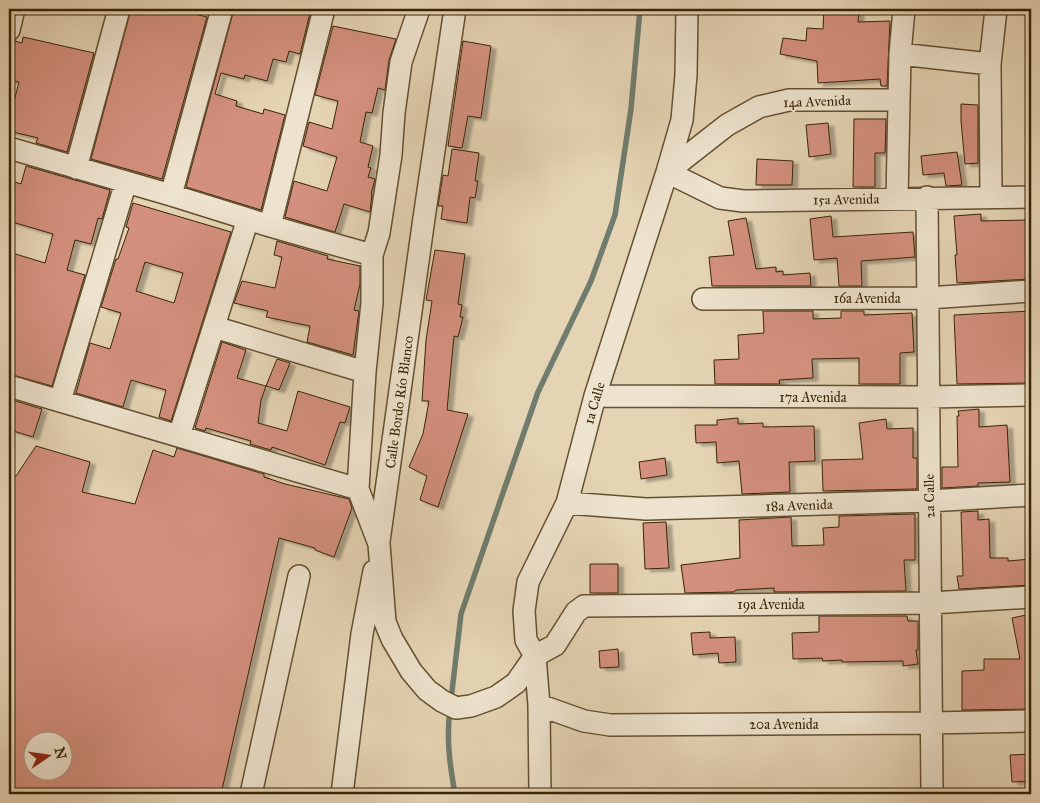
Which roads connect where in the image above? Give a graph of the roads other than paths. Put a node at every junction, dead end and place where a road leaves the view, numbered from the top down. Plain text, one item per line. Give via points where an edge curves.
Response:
1 (14, 9) edge
2 (119, 9) edge
3 (222, 9) edge
4 (324, 9) edge
5 (419, 9) edge
6 (455, 9) edge
7 (687, 9) edge
8 (904, 9) edge
9 (996, 9) edge
10 (9, 30) edge
11 (900, 54) junction
12 (990, 64) junction
13 (898, 100) junction
14 (9, 148) edge
15 (76, 168) junction
16 (667, 172) junction
17 (126, 182) junction
18 (171, 195) junction
19 (927, 197) junction
20 (991, 197) junction
21 (1031, 197) edge
22 (897, 198) junction
23 (248, 219) junction
24 (270, 226) junction
25 (372, 255) junction
26 (1031, 291) edge
27 (928, 298) junction
28 (703, 299) dead end
29 (214, 327) junction
30 (365, 372) junction
31 (9, 386) edge
32 (1031, 395) edge
33 (596, 396) junction
34 (928, 397) junction
35 (60, 401) junction
36 (179, 436) junction
37 (358, 489) junction
38 (1031, 495) edge
39 (929, 501) junction
40 (567, 503) junction
41 (379, 544) junction
42 (299, 576) dead end
43 (1031, 597) edge
44 (930, 603) junction
45 (535, 656) junction
46 (540, 705) junction
47 (1031, 720) edge
48 (931, 723) junction
49 (934, 793) edge
50 (251, 794) edge
51 (342, 794) edge
52 (540, 794) edge

1 - 10 street
2 - 15 street
3 - 18 street
4 - 24 street
5 - 25 street via 401,62 391,155 379,233
6 - 41 street, Calle Bordo Río Blanco
7 - 16 street, 1a Calle via 682,120
8 - 11 street
9 - 12 street
11 - 12 street
11 - 13 street
12 - 20 street
13 - 16 street, 14a Avenida via 789,100 759,107 727,125
13 - 22 street
14 - 15 street
15 - 17 street
16 - 22 street, 15a Avenida via 720,198 743,201
16 - 33 street, 1a Calle
17 - 18 street
17 - 35 street
18 - 23 street
19 - 20 street, 15a Avenida
19 - 22 street, 15a Avenida
19 - 27 street, 2a Calle
20 - 21 street, 15a Avenida
23 - 24 street
23 - 29 street
24 - 25 street
25 - 30 street via 372,303
26 - 27 street, 16a Avenida
27 - 28 street, 16a Avenida
27 - 34 street, 2a Calle
29 - 30 street
29 - 36 street
30 - 37 street
31 - 35 street
32 - 34 street, 17a Avenida
33 - 34 street, 17a Avenida
33 - 40 street, 1a Calle
34 - 39 street, 2a Calle
35 - 36 street
36 - 37 street
37 - 41 street
38 - 39 street, 18a Avenida
39 - 40 street, 18a Avenida via 646,509
39 - 44 street, 2a Calle
40 - 45 street, 1a Calle via 528,582 524,610 526,640
41 - 45 street via 385,622 411,671 427,690 442,701 456,708 496,696 516,683
41 - 51 street, Calle Bordo Río Blanco via 362,634
42 - 50 street
43 - 44 street, 19a Avenida
44 - 45 street, 19a Avenida via 584,606 576,612 555,645
44 - 48 street, 2a Calle
45 - 46 street, 1a Calle
46 - 48 street, 20a Avenida via 584,721 610,725
46 - 52 street, 1a Calle
47 - 48 street, 20a Avenida
48 - 49 street, 2a Calle

